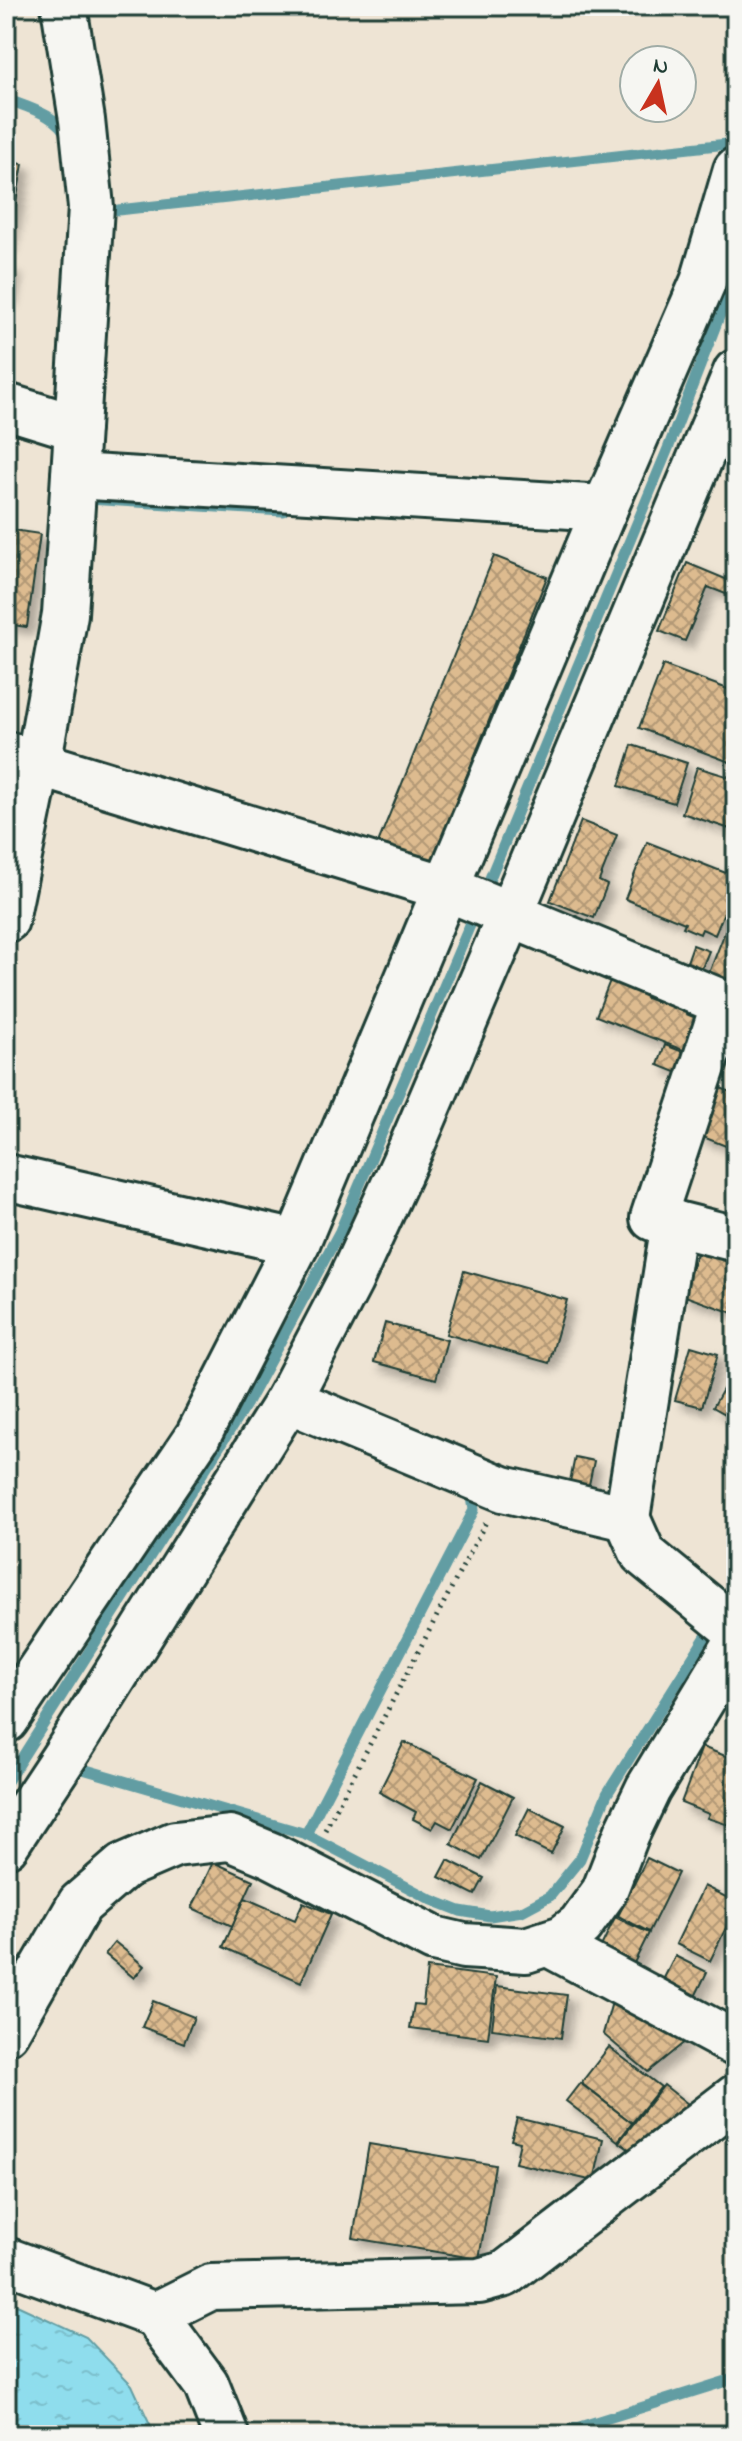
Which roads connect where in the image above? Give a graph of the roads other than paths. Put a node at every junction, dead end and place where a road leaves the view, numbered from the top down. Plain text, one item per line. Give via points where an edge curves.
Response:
1 (64, 6) edge
2 (736, 170) edge
3 (736, 372) edge
4 (6, 406) edge
5 (77, 428) junction
6 (74, 476) junction
7 (605, 508) junction
8 (22, 759) edge
9 (451, 890) junction
10 (506, 911) junction
11 (6, 915) edge
12 (730, 1006) edge
13 (6, 1177) edge
14 (674, 1223) junction
15 (736, 1239) edge
16 (297, 1243) junction
17 (288, 1400) junction
18 (627, 1518) junction
19 (736, 1630) edge
20 (736, 1644) edge
21 (6, 1720) edge
22 (6, 1845) edge
23 (549, 1944) junction
24 (6, 2032) edge
25 (736, 2044) edge
26 (736, 2097) edge
27 (6, 2260) edge
28 (155, 2315) junction
29 (226, 2435) edge

1 - 5 street via 91,207
2 - 7 street via 703,282
3 - 10 street
4 - 5 street
5 - 6 street
6 - 7 street
6 - 8 street via 65,614
7 - 9 street
8 - 9 street
8 - 11 street
9 - 10 street
9 - 16 street
10 - 12 street
10 - 17 street via 386,1202
12 - 14 street via 653,1218
13 - 16 street
14 - 15 street
14 - 18 street
16 - 21 street via 198,1436
17 - 18 street via 503,1489
17 - 22 street
18 - 19 street via 643,1554
20 - 23 street via 648,1789 604,1892 580,1925
23 - 24 street via 496,1949 434,1939 230,1838 175,1844 124,1866 80,1904
23 - 25 street
26 - 28 street via 505,2274 479,2281 211,2287
27 - 28 street
28 - 29 street via 206,2384

